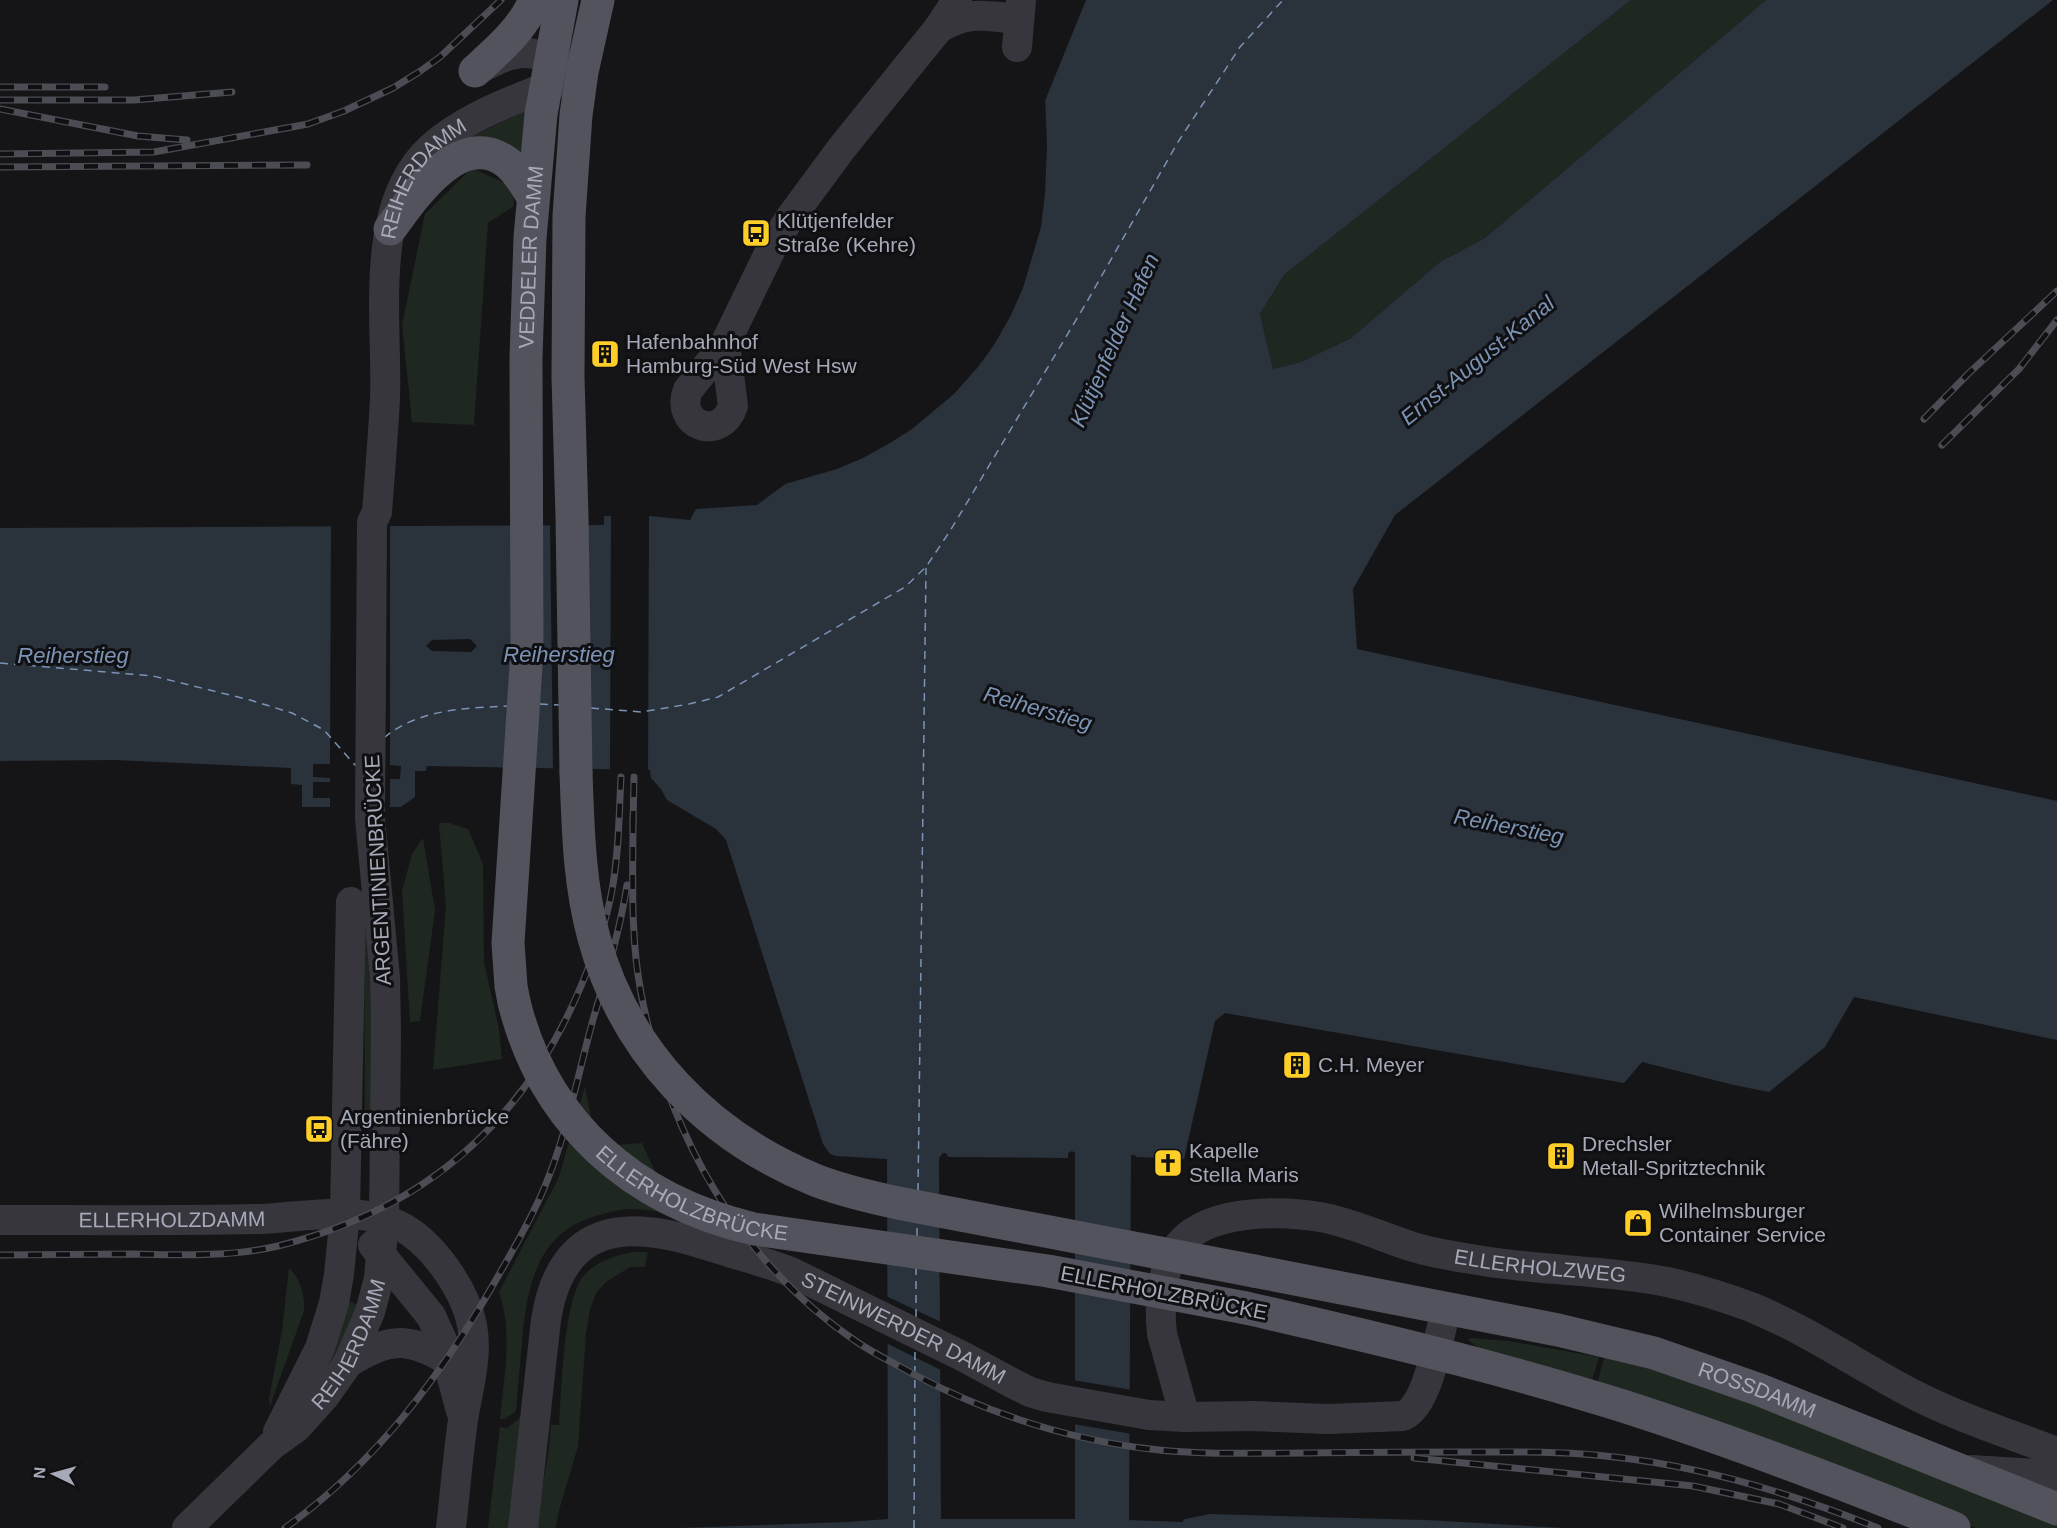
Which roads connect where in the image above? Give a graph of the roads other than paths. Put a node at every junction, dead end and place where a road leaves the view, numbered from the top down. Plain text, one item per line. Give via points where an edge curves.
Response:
1 (535, 0) edge
2 (562, 0) edge
3 (598, 0) edge
4 (957, 0) edge
5 (1019, 22) edge
6 (938, 29) junction
7 (475, 71) joint
8 (582, 72) junction
9 (548, 73) junction
10 (533, 197) junction
11 (390, 229) junction
12 (725, 344) dead end
13 (379, 484) joint
14 (573, 517) joint
15 (528, 518) joint
16 (351, 902) dead end
17 (0, 1220) edge
18 (345, 1220) junction
19 (384, 1221) junction
20 (382, 1255) junction
21 (1446, 1309) junction
22 (1435, 1352) junction
23 (447, 1360) junction
24 (348, 1363) junction
25 (1185, 1417) junction
26 (463, 1420) junction
27 (272, 1445) junction
28 (2057, 1452) edge
29 (1959, 1469) junction
30 (2057, 1479) edge
31 (2057, 1509) edge
32 (187, 1528) edge
33 (451, 1528) edge
34 (523, 1528) edge
35 (1954, 1528) edge

1 - 7 main road via 512,36
2 - 9 main road, VEDDELER DAMM
3 - 8 main road, VEDDELER DAMM
4 - 6 street
5 - 6 street via 966,16
6 - 12 street via 788,220
7 - 9 street via 501,57 530,52
8 - 9 street
8 - 14 main road, VEDDELER DAMM via 569,216 567,377
9 - 10 main road, VEDDELER DAMM
9 - 11 street, REIHERDAMM via 432,147 401,191
10 - 11 main road via 505,161 484,153 462,156 428,180
10 - 15 main road, VEDDELER DAMM via 526,358
11 - 13 street, REIHERDAMM
13 - 19 street, ARGENTINIENBRÜCKE via 377,512 372,522 370,818 385,978
14 - 21 main road, ELLERHOLZBRÜCKE, bridge via 578,835 583,891 594,939 611,990 644,1045 677,1089 712,1121 755,1150 838,1188 912,1206
15 - 22 main road, ELLERHOLZBRÜCKE, bridge via 527,650 508,943 511,986 523,1035 535,1062 554,1095 607,1158 654,1192 716,1219 754,1229 1048,1270 1246,1308
16 - 18 street, ARGENTINIENBRÜCKE
17 - 18 street, ELLERHOLZDAMM
18 - 19 street, ELLERHOLZDAMM
18 - 20 street
18 - 27 street, REIHERDAMM via 339,1274 327,1326 314,1362
19 - 20 street, REIHERDAMM
19 - 26 street, ELLERHOLZDAMM via 414,1235 439,1259 465,1305 471,1323 474,1360
20 - 23 street via 431,1316
20 - 24 street, REIHERDAMM via 372,1303
21 - 22 street, STEINWERDER DAMM
21 - 29 main road, ROSSDAMM via 1654,1353 1760,1390
22 - 25 street, STEINWERDER DAMM via 1418,1401 1403,1416
22 - 35 main road via 1678,1425
23 - 24 street via 419,1345 391,1343
23 - 26 street
24 - 27 street, REIHERDAMM via 310,1413
25 - 28 street, ELLERHOLZWEG via 1161,1320 1162,1288 1175,1251 1189,1236 1212,1223 1282,1213 1321,1217 1367,1229 1412,1247 1456,1256 1642,1278 1713,1295 1803,1331 1910,1393
25 - 34 street, STEINWERDER DAMM via 1149,1415 1030,1392 764,1261 671,1236 647,1232 610,1234 583,1246 564,1264 553,1287
26 - 33 street, ELLERHOLZDAMM
27 - 32 street, REIHERDAMM
29 - 30 street via 2038,1474
29 - 31 main road, ROSSDAMM

